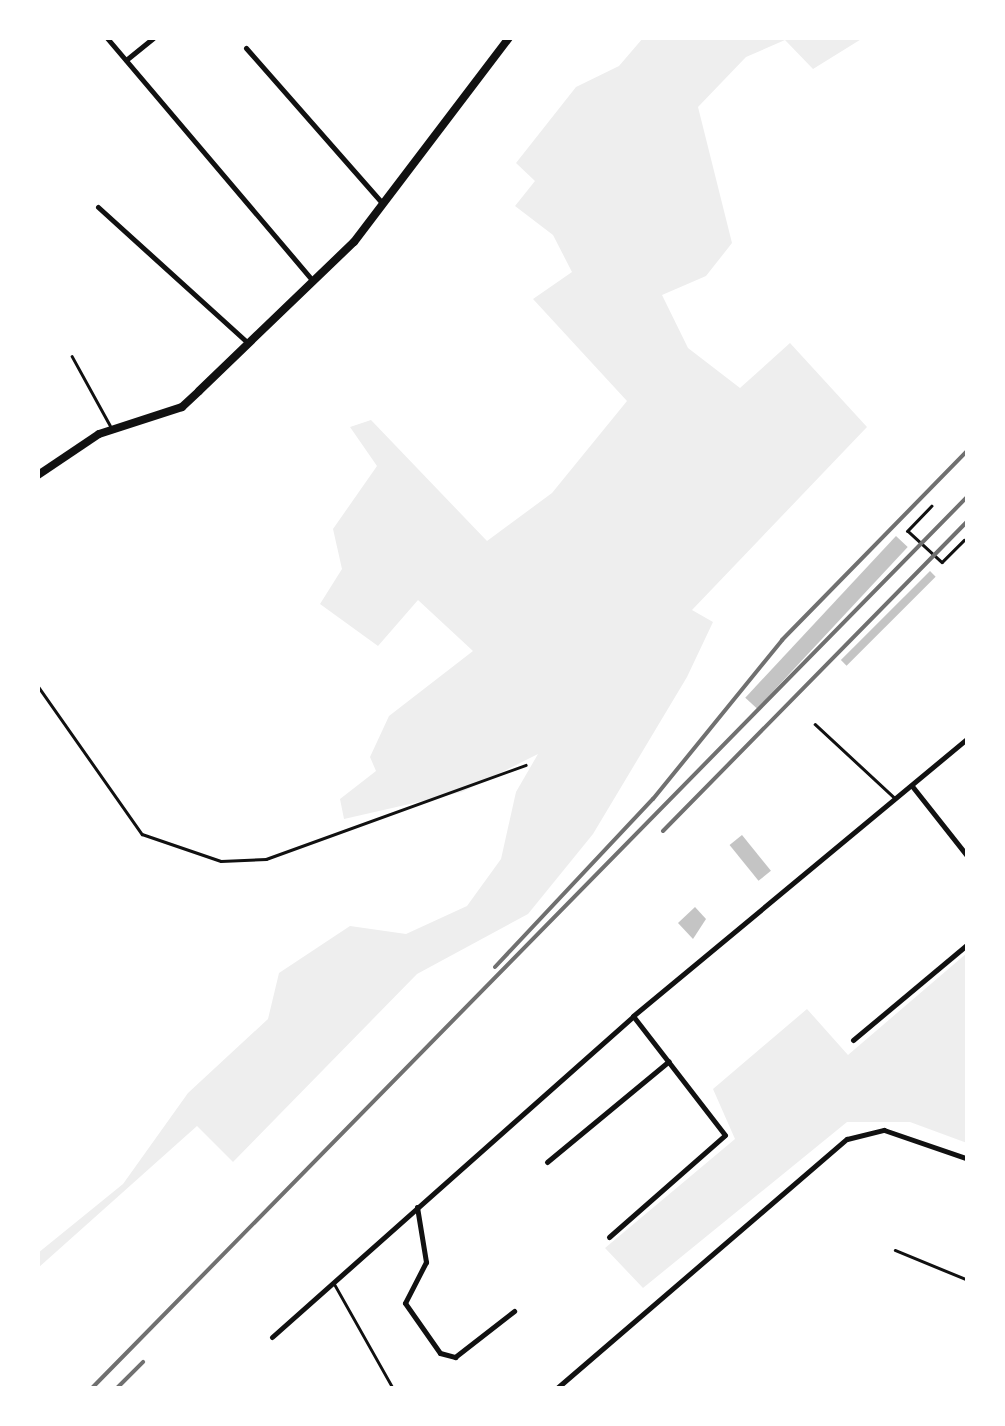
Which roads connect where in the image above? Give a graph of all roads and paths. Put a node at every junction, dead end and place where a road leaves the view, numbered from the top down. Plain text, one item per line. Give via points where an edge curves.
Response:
1 (107, 38) edge
2 (153, 38) edge
3 (509, 38) edge
4 (246, 48) dead end
5 (126, 60) junction
6 (384, 206) junction
7 (98, 207) dead end
8 (314, 283) junction
9 (248, 342) junction
10 (72, 356) dead end
11 (113, 430) junction
12 (38, 474) edge
13 (932, 506) dead end
14 (964, 540) dead end
15 (38, 686) edge
16 (815, 724) dead end
17 (968, 738) edge
18 (526, 765) dead end
19 (912, 786) junction
20 (896, 799) junction
21 (968, 858) edge
22 (968, 944) edge
23 (633, 1016) junction
24 (853, 1040) dead end
25 (669, 1060) junction
26 (968, 1159) edge
27 (547, 1162) dead end
28 (417, 1205) junction
29 (609, 1237) dead end
30 (896, 1250) dead end
31 (334, 1279) junction
32 (968, 1280) edge
33 (514, 1311) dead end
34 (272, 1337) dead end
35 (393, 1388) edge
36 (556, 1388) edge

1 - 5 street
2 - 5 street
3 - 6 street
4 - 6 street
5 - 8 street
6 - 8 street
7 - 9 street
8 - 9 street
9 - 11 street via 182,407
10 - 11 lane
11 - 12 street
13 - 14 path via 908,530 942,562
15 - 18 path via 142,834 221,862 266,859
16 - 20 lane
17 - 19 street
19 - 20 street
19 - 21 street
20 - 23 street
22 - 24 street
23 - 25 street
23 - 28 street
25 - 27 street
25 - 29 street via 724,1135
26 - 36 street via 884,1130 847,1139
28 - 31 street
28 - 33 street via 426,1262 405,1303 440,1353 455,1357
30 - 32 lane
31 - 34 street
31 - 35 lane via 338,1304

